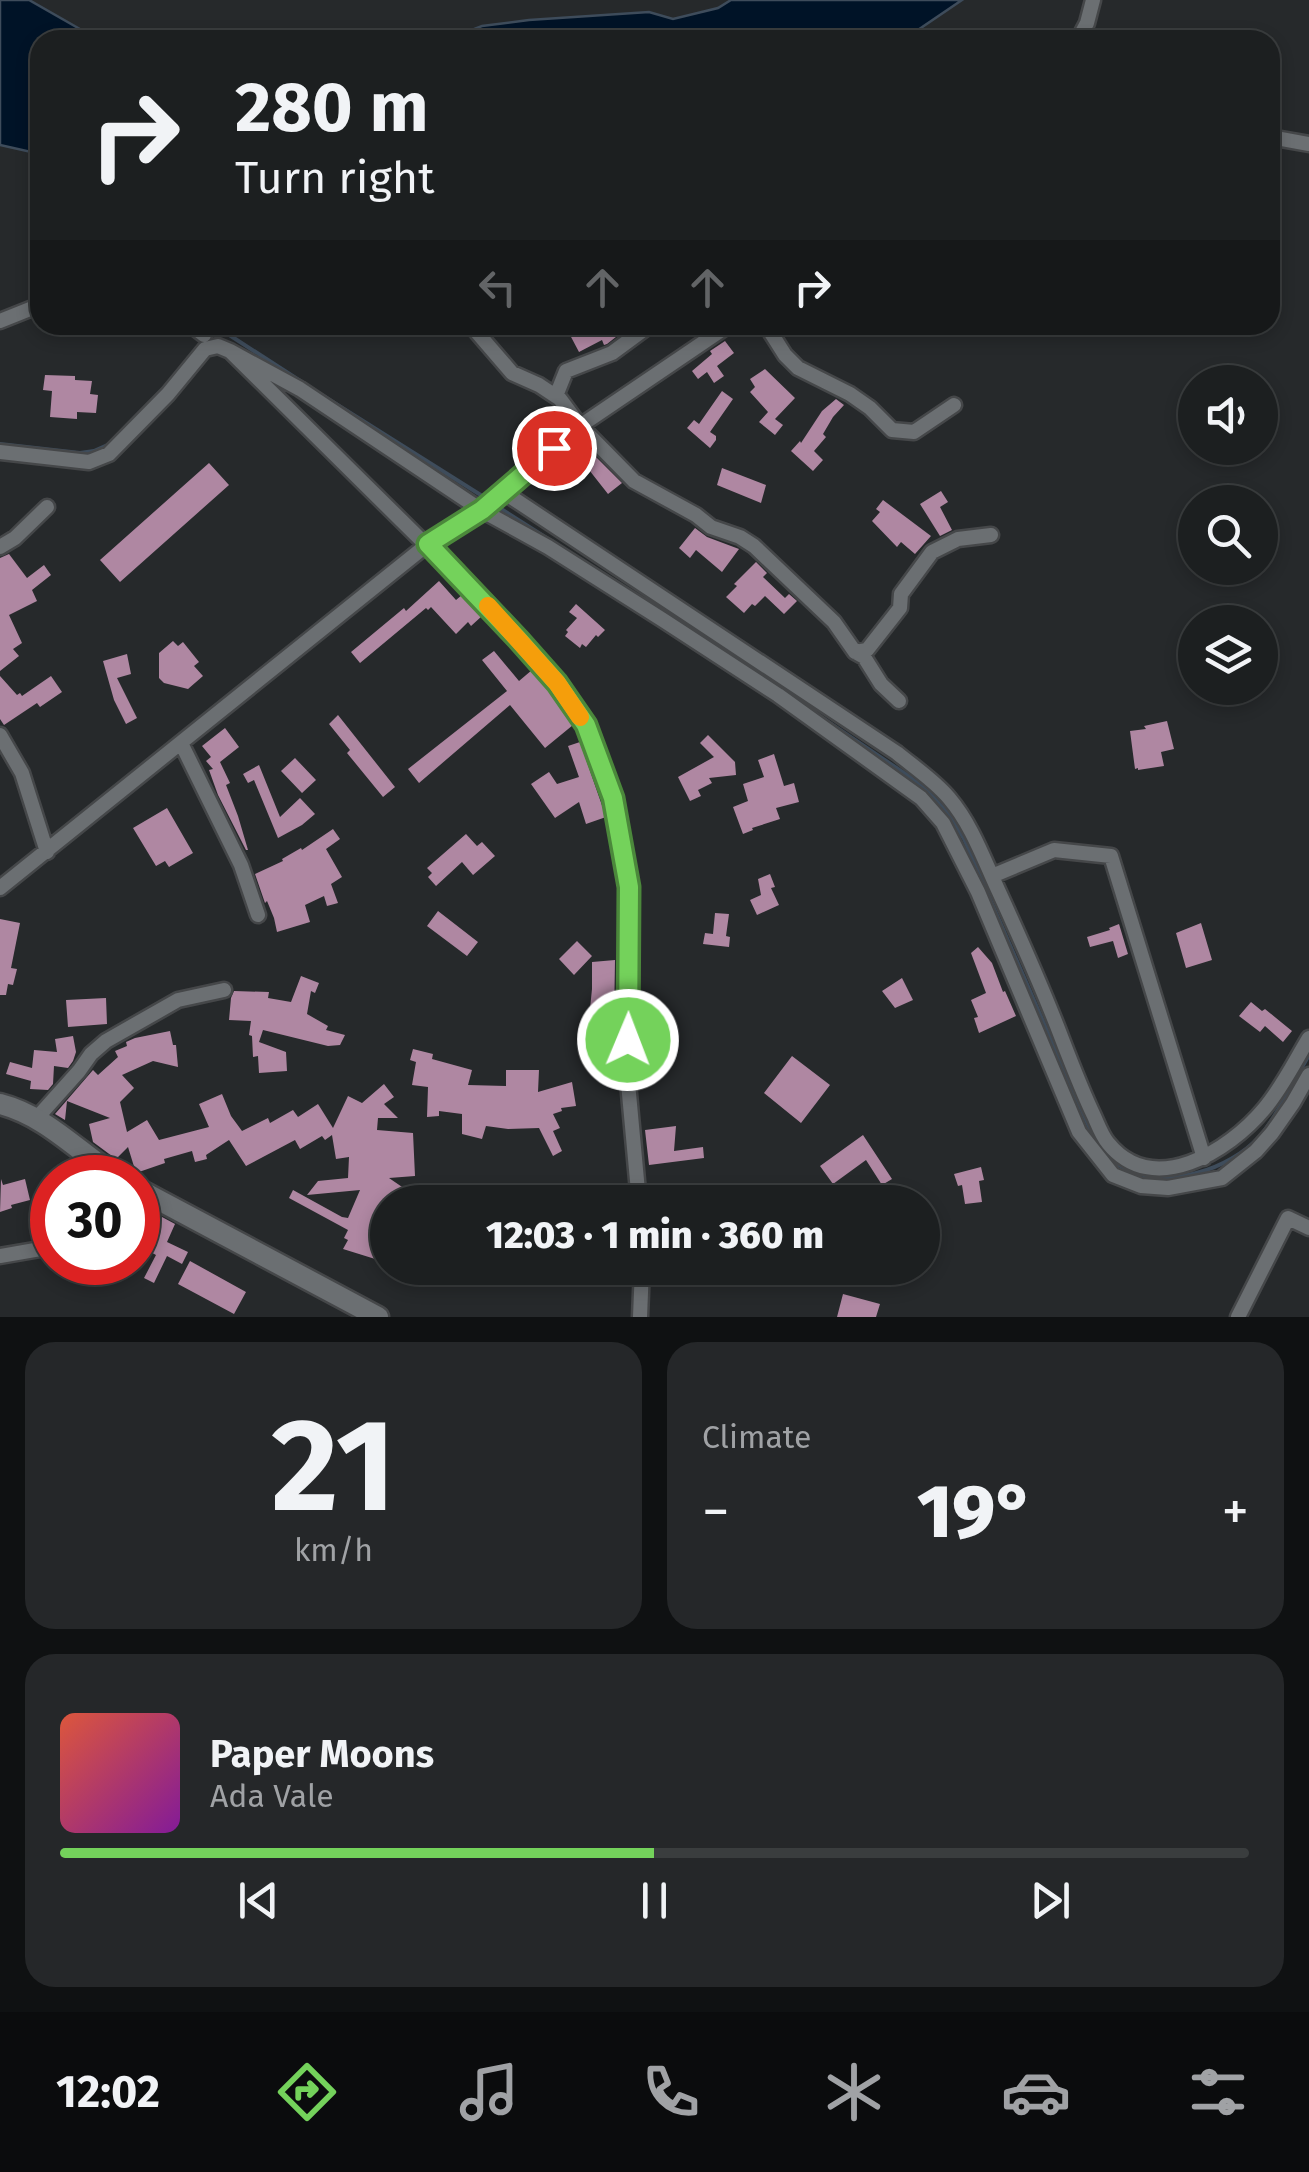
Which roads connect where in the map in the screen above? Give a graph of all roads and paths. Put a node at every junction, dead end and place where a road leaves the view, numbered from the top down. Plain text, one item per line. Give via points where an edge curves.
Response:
1 (1093, 0) edge
2 (1083, 30) edge
3 (1280, 139) edge
4 (1309, 144) edge
5 (30, 309) edge
6 (0, 320) edge
7 (205, 335) edge
8 (479, 335) edge
9 (636, 335) edge
10 (714, 335) edge
11 (772, 335) edge
12 (215, 342) junction
13 (556, 396) junction
14 (954, 406) dead end
15 (580, 426) junction
16 (0, 452) edge
17 (502, 492) junction
18 (47, 507) dead end
19 (482, 510) junction
20 (991, 535) dead end
21 (428, 544) junction
22 (0, 547) edge
23 (855, 652) junction
24 (899, 702) dead end
25 (0, 735) edge
26 (181, 743) junction
27 (47, 852) junction
28 (992, 876) junction
29 (0, 888) edge
30 (258, 914) dead end
31 (224, 990) dead end
32 (1309, 1038) edge
33 (1309, 1075) edge
34 (0, 1104) edge
35 (36, 1119) junction
36 (87, 1155) edge
37 (1204, 1158) junction
38 (638, 1185) edge
39 (160, 1200) edge
40 (1309, 1228) edge
41 (30, 1251) edge
42 (0, 1256) edge
43 (641, 1285) edge
44 (378, 1317) edge
45 (640, 1317) edge
46 (1238, 1317) edge

1 - 2 street
3 - 4 street
5 - 6 street
7 - 12 street
8 - 13 street via 512,373
9 - 13 street via 566,372
10 - 15 street
11 - 14 street via 798,368 850,394 892,430 914,432
12 - 16 street via 109,454 90,462
12 - 19 street via 300,389
12 - 21 street
13 - 15 street
15 - 17 street
15 - 23 street via 634,481 754,546 834,622
17 - 19 street
17 - 28 street via 907,762 948,796
18 - 22 street
19 - 21 street
19 - 33 street via 778,695 921,798 944,823 978,892 1079,1132 1113,1175 1168,1188 1222,1178 1256,1152
20 - 23 street via 958,538 932,552 901,594 900,608 866,650
21 - 26 street
21 - 38 street via 557,683 586,725 613,798 629,887 628,1072
23 - 24 street
25 - 27 street via 22,773
26 - 27 street
26 - 30 street
27 - 29 street
28 - 37 street via 1108,1144 1152,1169
28 - 37 street via 1054,850 1111,856
31 - 35 street via 178,1000 106,1041
32 - 37 street via 1265,1108
34 - 35 street
35 - 36 street
39 - 44 street
40 - 46 street via 1288,1218
41 - 42 street
43 - 45 street

